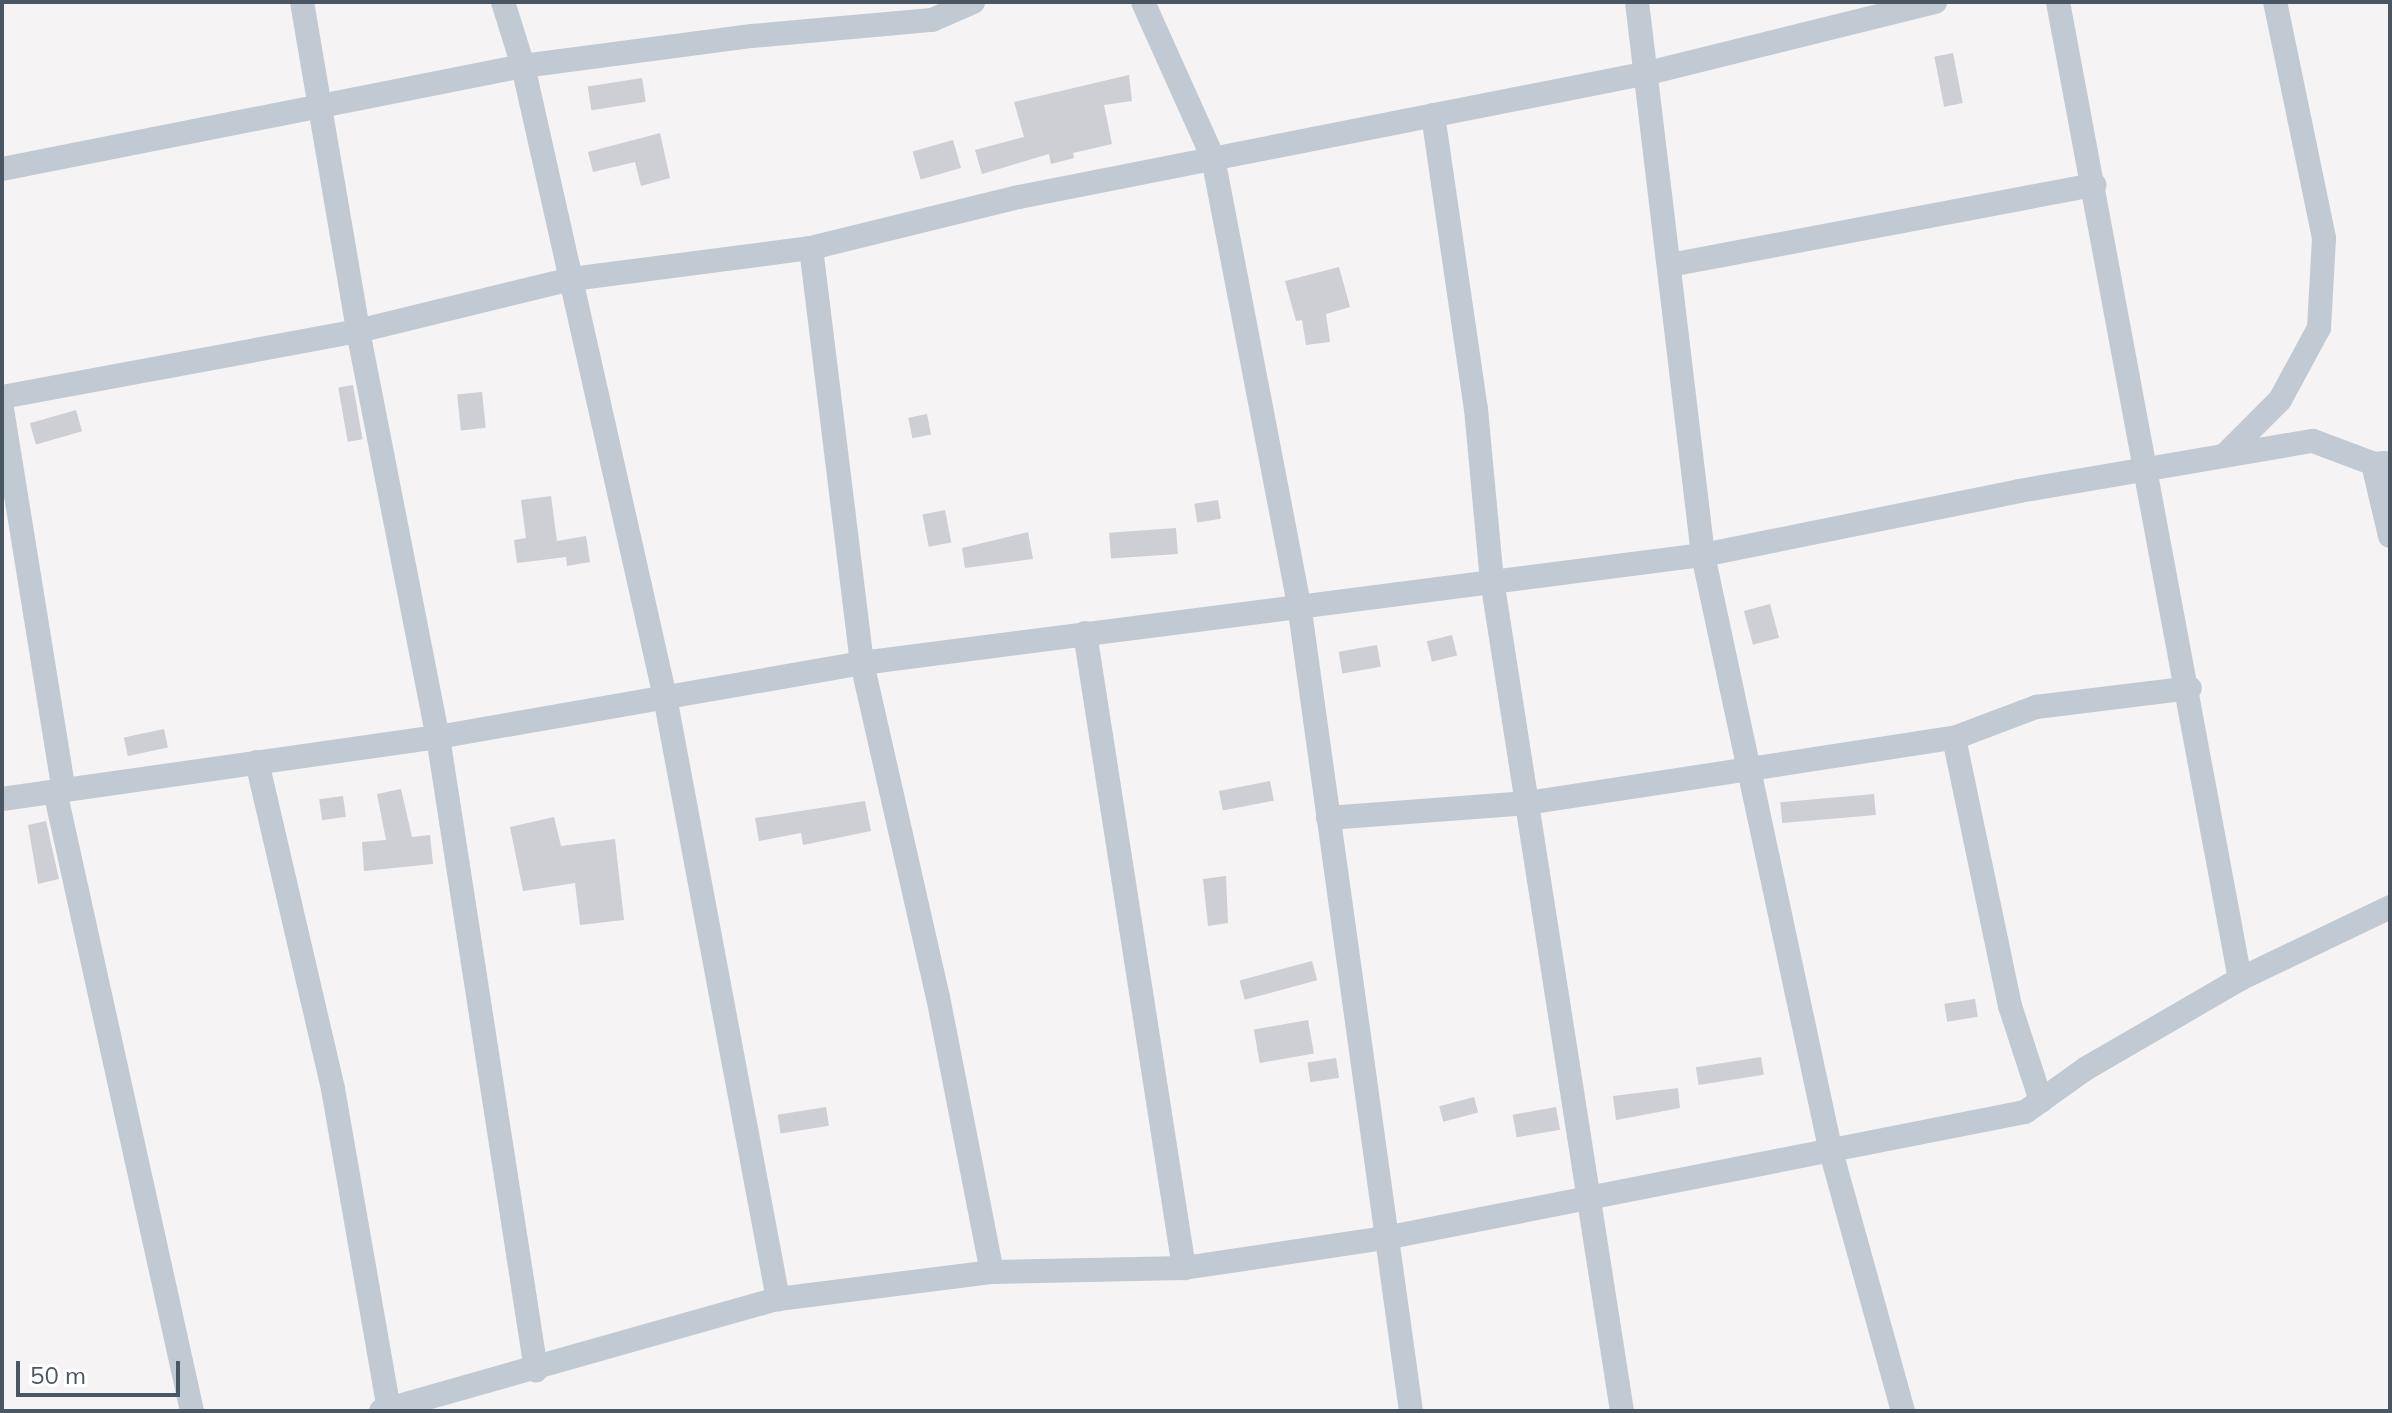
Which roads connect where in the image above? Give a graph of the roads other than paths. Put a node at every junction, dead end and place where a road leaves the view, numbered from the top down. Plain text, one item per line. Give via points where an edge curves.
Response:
1 (302, 2) edge
2 (503, 2) edge
3 (973, 2) edge
4 (1143, 2) edge
5 (1637, 2) edge
6 (1935, 2) edge
7 (2058, 2) edge
8 (2275, 2) edge
9 (523, 66) junction
10 (1648, 73) junction
11 (320, 103) junction
12 (1433, 115) junction
13 (1213, 158) junction
14 (2, 169) edge
15 (2095, 185) junction
16 (811, 248) junction
17 (1670, 265) junction
18 (572, 279) junction
19 (358, 331) junction
20 (2, 397) edge
21 (2, 409) edge
22 (2225, 455) junction
23 (2384, 465) edge
24 (2147, 467) junction
25 (2390, 536) edge
26 (1703, 555) junction
27 (1492, 580) junction
28 (1299, 604) junction
29 (1085, 633) junction
30 (862, 663) junction
31 (2190, 688) junction
32 (665, 697) junction
33 (438, 737) junction
34 (1954, 738) junction
35 (257, 762) junction
36 (1749, 768) junction
37 (60, 790) junction
38 (2, 799) edge
39 (1527, 803) junction
40 (1328, 818) junction
41 (2390, 907) edge
42 (2240, 979) junction
43 (2041, 1101) junction
44 (1830, 1148) junction
45 (1590, 1196) junction
46 (1385, 1238) junction
47 (1184, 1268) junction
48 (992, 1272) junction
49 (778, 1299) junction
50 (536, 1370) junction
51 (385, 1410) edge
52 (192, 1411) edge
53 (1411, 1411) edge
54 (1622, 1411) edge
55 (1903, 1411) edge

1 - 11 street
2 - 9 street
3 - 9 street via 932,20 752,36
4 - 13 street
5 - 10 street
6 - 10 street
7 - 15 street
8 - 22 street via 2324,238 2319,328 2280,400
9 - 11 street
9 - 18 street
10 - 12 street
10 - 17 street
11 - 14 street
11 - 19 street
12 - 13 street
12 - 27 street via 1476,409
13 - 16 street via 1019,197
13 - 28 street
15 - 17 street
15 - 24 street
16 - 18 street
16 - 30 street
17 - 26 street
18 - 19 street
18 - 32 street
19 - 20 street
19 - 33 street
21 - 37 street
22 - 23 street via 2313,441
22 - 24 street
23 - 25 street
24 - 26 street
24 - 31 street
26 - 27 street
26 - 36 street
27 - 28 street
27 - 39 street
28 - 29 street
28 - 40 street
29 - 30 street
29 - 47 street
30 - 32 street
30 - 48 street via 938,997
31 - 34 street via 2036,707
31 - 42 street
32 - 33 street
32 - 49 street
33 - 35 street
33 - 50 street
34 - 36 street
34 - 43 street via 2010,1006
35 - 37 street
35 - 51 street via 333,1089
36 - 39 street
36 - 44 street
37 - 38 street
37 - 52 street
39 - 40 street
39 - 45 street
40 - 46 street
41 - 42 street
42 - 43 street
43 - 44 street via 2025,1112
44 - 45 street
44 - 55 street
45 - 46 street
45 - 54 street
46 - 47 street
46 - 53 street
47 - 48 street
48 - 49 street
49 - 50 street
50 - 51 street

